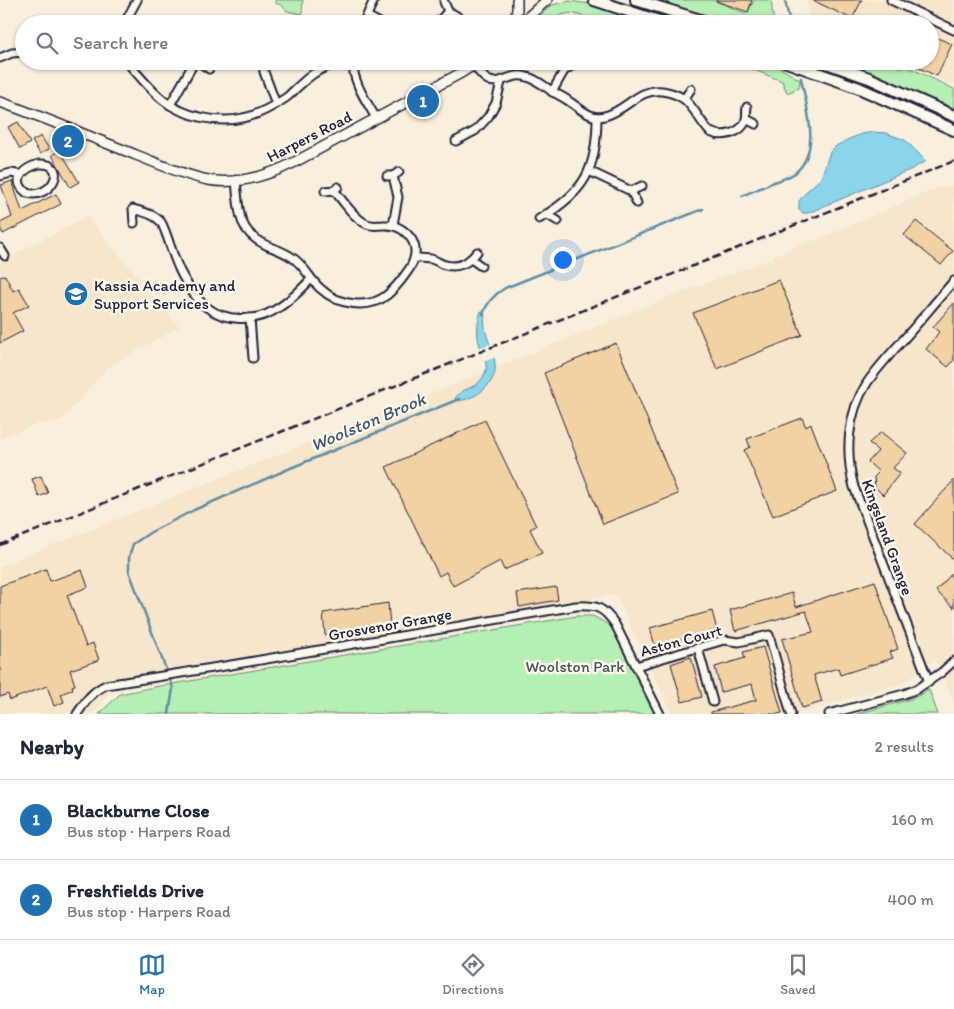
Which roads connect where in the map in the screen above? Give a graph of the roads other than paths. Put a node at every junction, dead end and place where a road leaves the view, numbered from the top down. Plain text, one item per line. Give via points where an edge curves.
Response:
1 (138, 0) edge
2 (374, 0) edge
3 (517, 0) edge
4 (547, 0) edge
5 (594, 0) edge
6 (636, 0) edge
7 (891, 0) edge
8 (444, 2) dead end
9 (448, 11) junction
10 (129, 15) edge
11 (367, 15) edge
12 (445, 15) edge
13 (455, 15) edge
14 (517, 15) edge
15 (530, 15) edge
16 (640, 15) edge
17 (684, 15) edge
18 (922, 15) edge
19 (939, 23) edge
20 (954, 30) edge
21 (15, 53) edge
22 (0, 58) edge
23 (134, 70) edge
24 (191, 70) edge
25 (264, 70) edge
26 (319, 70) edge
27 (353, 70) edge
28 (465, 70) edge
29 (480, 70) edge
30 (561, 70) edge
31 (809, 70) edge
32 (846, 70) edge
33 (501, 82) junction
34 (691, 89) dead end
35 (552, 92) junction
36 (684, 99) junction
37 (0, 102) edge
38 (276, 104) junction
39 (170, 105) junction
40 (747, 107) dead end
41 (954, 116) edge
42 (597, 117) junction
43 (376, 118) junction
44 (746, 120) junction
45 (756, 124) dead end
46 (954, 130) edge
47 (456, 141) dead end
48 (589, 171) junction
49 (21, 175) junction
50 (393, 175) dead end
51 (0, 176) edge
52 (236, 180) junction
53 (642, 186) dead end
54 (325, 191) dead end
55 (631, 191) junction
56 (636, 203) dead end
57 (546, 214) junction
58 (539, 219) dead end
59 (558, 221) dead end
60 (134, 223) dead end
61 (394, 225) junction
62 (0, 248) edge
63 (477, 252) dead end
64 (5, 256) dead end
65 (414, 257) junction
66 (471, 259) junction
67 (481, 266) dead end
68 (311, 279) junction
69 (954, 281) edge
70 (250, 318) junction
71 (253, 358) dead end
72 (698, 648) junction
73 (954, 661) edge
74 (636, 666) junction
75 (929, 682) junction
76 (713, 702) dead end
77 (77, 714) edge
78 (660, 714) edge
79 (791, 714) edge
80 (829, 714) edge

1 - 10 street
2 - 11 street
3 - 14 street
4 - 15 street
5 - 16 main road
6 - 17 main road
7 - 18 street
8 - 9 street
9 - 12 street
9 - 13 street
19 - 20 street
21 - 22 street
23 - 39 street via 154,93
24 - 39 street
25 - 38 street
26 - 38 street
27 - 43 street
28 - 43 street, Harpers Road
29 - 33 street via 485,79
30 - 35 street
31 - 46 main road
32 - 41 main road
33 - 35 street via 522,75
33 - 47 street via 496,103 488,117 475,131
34 - 36 street
35 - 42 street
36 - 42 street via 665,91 650,91 618,111
36 - 44 street via 714,134 724,136 734,132
37 - 52 street, Harpers Road via 190,175 208,180
38 - 39 street via 242,119 225,120 195,116
40 - 44 street
42 - 48 street
43 - 52 street, Harpers Road via 281,169
44 - 45 street
48 - 55 street
48 - 57 street via 570,198
49 - 49 street via 32,166 43,164 51,166 56,176 47,190 27,194 21,188
49 - 51 street
50 - 61 street via 398,198
52 - 68 street via 240,217 249,234 293,257
53 - 55 street
54 - 61 street via 336,188 359,220 366,224
55 - 56 street
57 - 58 street
57 - 59 street
60 - 70 street via 133,210 156,217 162,223 182,276 208,309 230,318
61 - 65 street via 407,233 414,243
62 - 64 street
63 - 66 street
65 - 66 street via 451,266
65 - 68 street via 410,268 393,289 380,300 364,304 330,296
66 - 67 street
68 - 70 street via 273,312
69 - 75 street, Kingsland Grange via 866,385 853,417 849,440 854,487
70 - 71 street
72 - 74 street, Aston Court
72 - 76 street
72 - 79 street, Aston Court via 724,640 739,642 769,635
73 - 75 street
74 - 77 street, Grosvenor Grange via 610,616 600,608 587,605 106,685 93,693
74 - 78 street, Grosvenor Grange
75 - 80 street via 904,694

